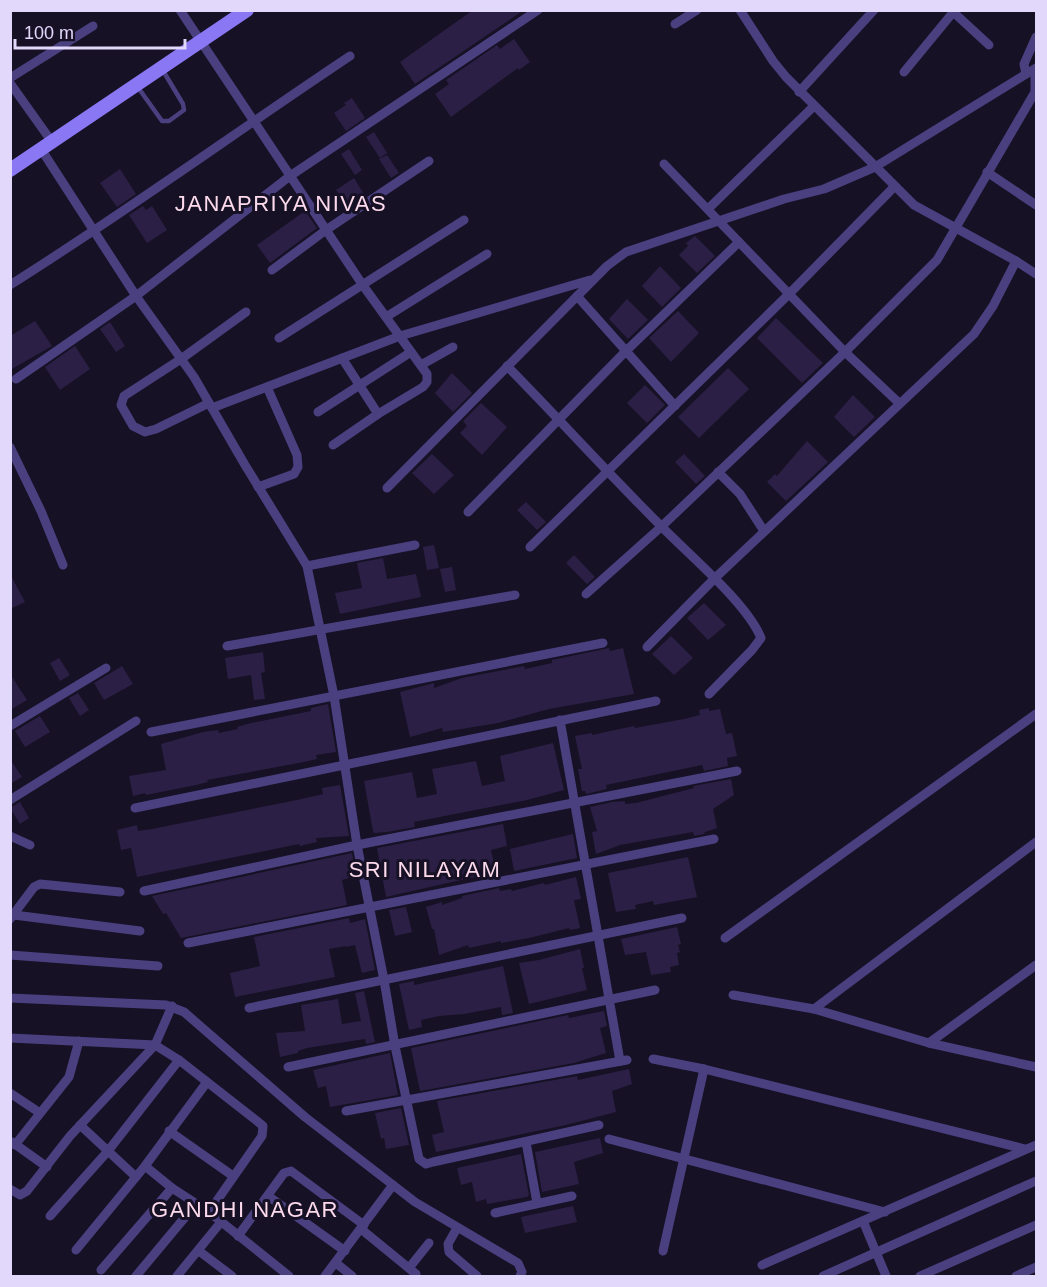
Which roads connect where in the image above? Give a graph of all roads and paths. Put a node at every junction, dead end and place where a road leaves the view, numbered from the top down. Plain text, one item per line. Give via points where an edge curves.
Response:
1 (180, 10) edge
2 (247, 10) edge
3 (538, 10) edge
4 (697, 10) edge
5 (740, 10) edge
6 (874, 10) edge
7 (953, 11) edge
8 (675, 24) dead end
9 (93, 26) dead end
10 (1036, 37) edge
11 (201, 42) junction
12 (989, 45) dead end
13 (350, 56) dead end
14 (1036, 68) edge
15 (162, 69) junction
16 (904, 72) dead end
17 (1026, 74) junction
18 (10, 78) edge
19 (10, 84) edge
20 (137, 86) junction
21 (799, 92) junction
22 (814, 106) junction
23 (253, 121) junction
24 (47, 145) junction
25 (429, 161) dead end
26 (664, 164) dead end
27 (875, 167) junction
28 (10, 170) edge
29 (987, 172) junction
30 (290, 176) junction
31 (895, 186) junction
32 (1036, 205) edge
33 (708, 209) junction
34 (464, 220) dead end
35 (719, 221) junction
36 (955, 228) junction
37 (326, 230) junction
38 (95, 231) junction
39 (739, 242) junction
40 (487, 254) dead end
41 (1016, 261) junction
42 (272, 270) dead end
43 (1036, 274) edge
44 (593, 279) junction
45 (362, 284) junction
46 (10, 285) edge
47 (789, 294) junction
48 (136, 296) junction
49 (577, 296) junction
50 (246, 312) dead end
51 (386, 317) junction
52 (400, 336) junction
53 (279, 338) dead end
54 (453, 347) dead end
55 (626, 351) junction
56 (411, 352) junction
57 (845, 352) junction
58 (342, 358) junction
59 (181, 359) junction
60 (421, 364) junction
61 (507, 366) junction
62 (16, 379) dead end
63 (359, 385) junction
64 (267, 387) junction
65 (899, 403) junction
66 (211, 405) junction
67 (675, 406) junction
68 (318, 412) dead end
69 (378, 414) junction
70 (559, 419) junction
71 (333, 445) dead end
72 (10, 447) edge
73 (607, 472) junction
74 (718, 472) junction
75 (258, 487) junction
76 (387, 488) dead end
77 (468, 512) dead end
78 (661, 527) junction
79 (764, 531) junction
80 (415, 545) dead end
81 (530, 547) dead end
82 (63, 565) dead end
83 (307, 566) junction
84 (714, 579) junction
85 (586, 594) dead end
86 (515, 595) dead end
87 (320, 629) junction
88 (603, 643) dead end
89 (227, 645) dead end
90 (647, 647) dead end
91 (106, 668) dead end
92 (709, 694) dead end
93 (334, 696) junction
94 (656, 700) dead end
95 (1036, 714) edge
96 (560, 720) junction
97 (136, 722) dead end
98 (10, 726) edge
99 (151, 732) dead end
100 (344, 765) junction
101 (737, 771) dead end
102 (10, 800) edge
103 (573, 803) junction
104 (135, 808) dead end
105 (10, 836) edge
106 (714, 839) dead end
107 (1036, 842) edge
108 (30, 845) dead end
109 (357, 845) junction
110 (585, 864) junction
111 (144, 891) dead end
112 (120, 892) dead end
113 (370, 907) junction
114 (12, 917) edge
115 (682, 918) dead end
116 (140, 931) dead end
117 (599, 935) junction
118 (725, 938) dead end
119 (188, 943) dead end
120 (10, 955) edge
121 (1036, 965) edge
122 (158, 966) dead end
123 (384, 980) junction
124 (655, 990) dead end
125 (732, 995) dead end
126 (10, 998) edge
127 (609, 999) junction
128 (172, 1006) junction
129 (249, 1008) dead end
130 (814, 1009) junction
131 (10, 1038) edge
132 (79, 1041) junction
133 (929, 1043) junction
134 (155, 1045) junction
135 (395, 1046) junction
136 (653, 1059) dead end
137 (179, 1060) junction
138 (288, 1067) dead end
139 (1036, 1067) edge
140 (704, 1070) junction
141 (207, 1082) junction
142 (10, 1093) edge
143 (405, 1100) junction
144 (346, 1111) dead end
145 (40, 1113) junction
146 (80, 1125) junction
147 (599, 1125) dead end
148 (169, 1131) junction
149 (609, 1139) dead end
150 (526, 1142) junction
151 (13, 1143) edge
152 (1036, 1145) edge
153 (1025, 1149) junction
154 (108, 1151) junction
155 (684, 1159) junction
156 (145, 1166) junction
157 (47, 1167) junction
158 (135, 1176) junction
159 (233, 1176) junction
160 (1036, 1181) edge
161 (393, 1185) junction
162 (172, 1188) junction
163 (10, 1189) edge
164 (268, 1196) junction
165 (572, 1196) dead end
166 (537, 1203) junction
167 (196, 1204) junction
168 (209, 1212) junction
169 (885, 1212) junction
170 (495, 1213) dead end
171 (50, 1216) dead end
172 (863, 1221) junction
173 (221, 1222) junction
174 (1036, 1225) edge
175 (362, 1227) junction
176 (457, 1228) junction
177 (238, 1236) junction
178 (429, 1243) dead end
179 (76, 1250) dead end
180 (199, 1251) junction
181 (345, 1251) junction
182 (663, 1251) dead end
183 (876, 1252) junction
184 (336, 1263) junction
185 (762, 1265) dead end
186 (1036, 1268) edge
187 (101, 1270) dead end
188 (136, 1276) edge
189 (177, 1276) edge
190 (232, 1276) edge
191 (289, 1276) edge
192 (325, 1276) edge
193 (352, 1276) edge
194 (477, 1276) edge
195 (520, 1276) edge
196 (822, 1276) edge
197 (886, 1276) edge
198 (920, 1276) edge
199 (1016, 1276) edge

1 - 11 street
2 - 11 main road
3 - 30 street
4 - 8 street
5 - 21 street
6 - 21 street
7 - 12 street
7 - 16 street
9 - 18 street
10 - 17 street via 1024,64
11 - 15 main road
11 - 23 street
13 - 23 street
14 - 17 street
14 - 29 street via 1035,92
15 - 20 main road
15 - 20 lane via 184,110 169,121 162,121
17 - 27 street
19 - 24 street
20 - 24 main road
21 - 22 street
22 - 27 street
22 - 33 street
23 - 30 street
23 - 38 street
24 - 28 main road
24 - 38 street
25 - 37 street
26 - 33 street
27 - 31 street
27 - 35 street via 824,189
29 - 32 street
29 - 36 street
30 - 37 street
30 - 48 street
31 - 36 street via 914,205
31 - 47 street
33 - 35 street
34 - 45 street
35 - 39 street
35 - 44 street via 626,252
36 - 41 street
36 - 57 street via 937,260
37 - 42 street
37 - 45 street
38 - 46 street
38 - 48 street
39 - 47 street
39 - 55 street
40 - 51 street
41 - 43 street
41 - 65 street via 974,334
44 - 49 street
44 - 52 street
45 - 51 street
45 - 53 street
47 - 57 street
47 - 67 street
48 - 59 street
48 - 62 street
49 - 55 street
49 - 61 street
50 - 59 street
51 - 52 street
52 - 56 street
52 - 58 street
54 - 60 street
55 - 67 street
55 - 70 street
56 - 60 street
56 - 63 street
57 - 65 street
57 - 74 street
58 - 63 street
58 - 64 street
59 - 66 street
59 - 66 street via 124,396 121,405 126,418 148,432
60 - 69 street via 427,374 423,387
61 - 70 street
61 - 76 street
63 - 68 street
63 - 69 street
64 - 66 street
64 - 75 street via 297,455 298,467 294,474
65 - 79 street
66 - 75 street
67 - 73 street
69 - 71 street
70 - 73 street
70 - 77 street
72 - 82 street
73 - 78 street
73 - 81 street
74 - 78 street
74 - 79 street via 741,494
75 - 83 street
78 - 84 street
78 - 85 street
79 - 84 street
80 - 83 street
83 - 87 street
84 - 90 street
84 - 92 street via 750,618 761,638
86 - 87 street
87 - 89 street
87 - 93 street
88 - 93 street
91 - 98 street
93 - 99 street
93 - 100 street
94 - 96 street
95 - 118 street
96 - 100 street
96 - 103 street
97 - 102 street
100 - 104 street
100 - 109 street
101 - 103 street
103 - 109 street
103 - 110 street
105 - 108 street
106 - 110 street
107 - 130 street
109 - 111 street
109 - 113 street
110 - 113 street
110 - 117 street
112 - 114 street via 40,884
113 - 119 street
113 - 123 street
114 - 116 street
115 - 117 street
117 - 123 street
117 - 127 street
120 - 122 street
121 - 133 street
123 - 129 street
123 - 135 street
124 - 127 street
125 - 130 street
126 - 128 street
127 - 135 street
127 - 143 street via 623,1061
128 - 134 street
128 - 161 street
130 - 133 street
131 - 132 street
132 - 134 street
132 - 145 street via 69,1077
133 - 139 street
134 - 137 street
134 - 146 street
135 - 138 street
135 - 143 street
136 - 140 street
137 - 141 street
137 - 154 street
140 - 153 street
140 - 155 street
141 - 148 street
141 - 159 street via 263,1126 262,1136
142 - 145 street
143 - 144 street
143 - 150 street via 419,1160 426,1164
145 - 151 street
146 - 154 street
146 - 157 street
147 - 150 street
148 - 156 street
148 - 159 street
149 - 155 street
150 - 166 street
151 - 157 street
152 - 153 street
153 - 169 street
154 - 158 street
154 - 171 street
155 - 169 street
155 - 182 street
156 - 158 street
156 - 162 street
157 - 163 street via 24,1194
158 - 179 street
159 - 168 street
160 - 183 street
161 - 175 street
161 - 176 street
162 - 167 street
162 - 187 street
164 - 175 street via 284,1173 291,1171
164 - 177 street
164 - 181 street
165 - 166 street
166 - 170 street
167 - 168 street
167 - 188 street
168 - 173 street
169 - 172 street
172 - 183 street
172 - 185 street
173 - 177 street
173 - 180 street
174 - 198 street
175 - 178 street via 413,1271
175 - 181 street
176 - 194 street via 448,1244 449,1252
176 - 195 street via 518,1263
177 - 191 street
180 - 189 street
180 - 190 street
181 - 184 street
183 - 196 street
183 - 197 street
184 - 192 street
184 - 193 street
186 - 199 street

